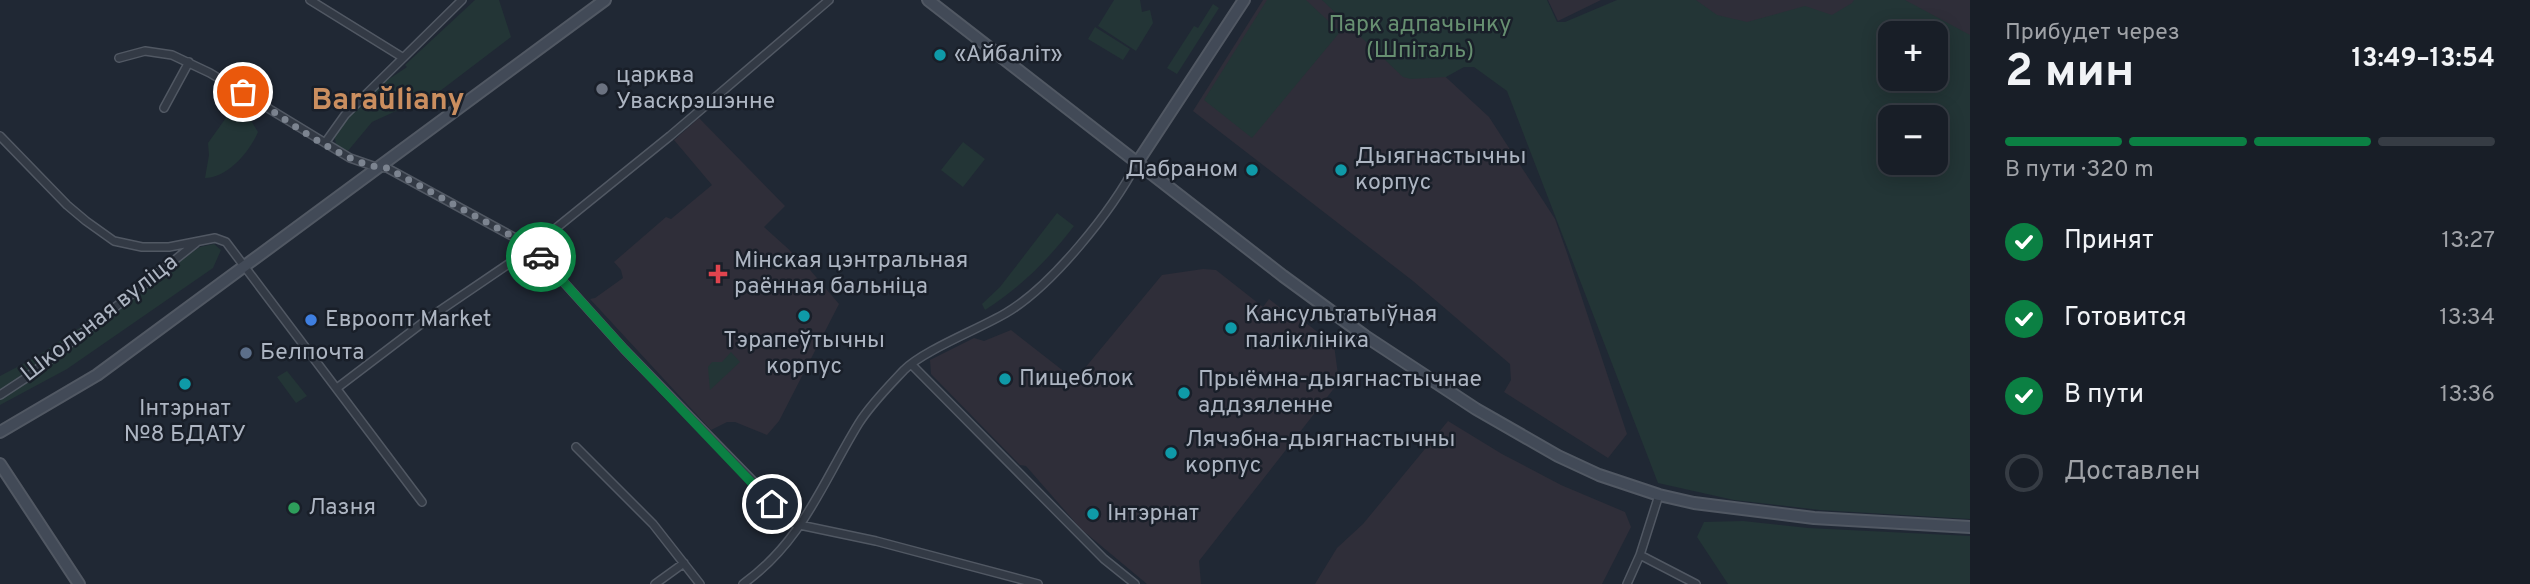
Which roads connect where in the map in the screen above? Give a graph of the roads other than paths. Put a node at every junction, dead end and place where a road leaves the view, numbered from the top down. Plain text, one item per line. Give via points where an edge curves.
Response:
1 (310, 0) edge
2 (462, 0) edge
3 (605, 0) edge
4 (829, 0) edge
5 (928, 0) edge
6 (1244, 0) edge
7 (402, 57) junction
8 (118, 58) dead end
9 (189, 62) junction
10 (164, 108) dead end
11 (0, 136) edge
12 (325, 143) junction
13 (1137, 163) junction
14 (376, 167) junction
15 (198, 241) junction
16 (532, 247) junction
17 (245, 265) junction
18 (911, 364) junction
19 (337, 388) junction
20 (0, 395) edge
21 (0, 432) edge
22 (576, 447) dead end
23 (0, 464) edge
24 (1659, 495) junction
25 (422, 502) dead end
26 (799, 527) junction
27 (1970, 527) edge
28 (1640, 555) junction
29 (684, 563) junction
30 (79, 584) edge
31 (655, 584) edge
32 (700, 584) edge
33 (743, 584) edge
34 (1038, 584) edge
35 (1135, 584) edge
36 (1627, 584) edge
37 (1696, 584) edge

1 - 7 street
2 - 7 street
3 - 14 main road
4 - 16 street
5 - 13 main road
6 - 13 main road
7 - 12 street via 345,115
8 - 9 street via 145,51
9 - 10 street
9 - 12 street
11 - 15 street, Школьная вуліца via 67,205 114,240 142,247
12 - 14 street
13 - 18 street via 1070,257 1040,288 999,317
13 - 24 main road via 1345,321 1476,409 1558,456
14 - 16 street via 387,168
14 - 17 main road
15 - 17 street, Школьная вуліца via 223,240
15 - 20 street, Школьная вуліца
16 - 19 street
16 - 26 street via 661,388
17 - 19 street
17 - 21 main road via 97,375
18 - 26 street via 860,422
18 - 35 street via 1104,559
19 - 25 street
22 - 29 street via 653,524
23 - 30 main road
24 - 27 main road via 1796,517
24 - 28 street
26 - 33 street via 773,559
26 - 34 street via 876,541
28 - 36 street
28 - 37 street
29 - 31 street
29 - 32 street

